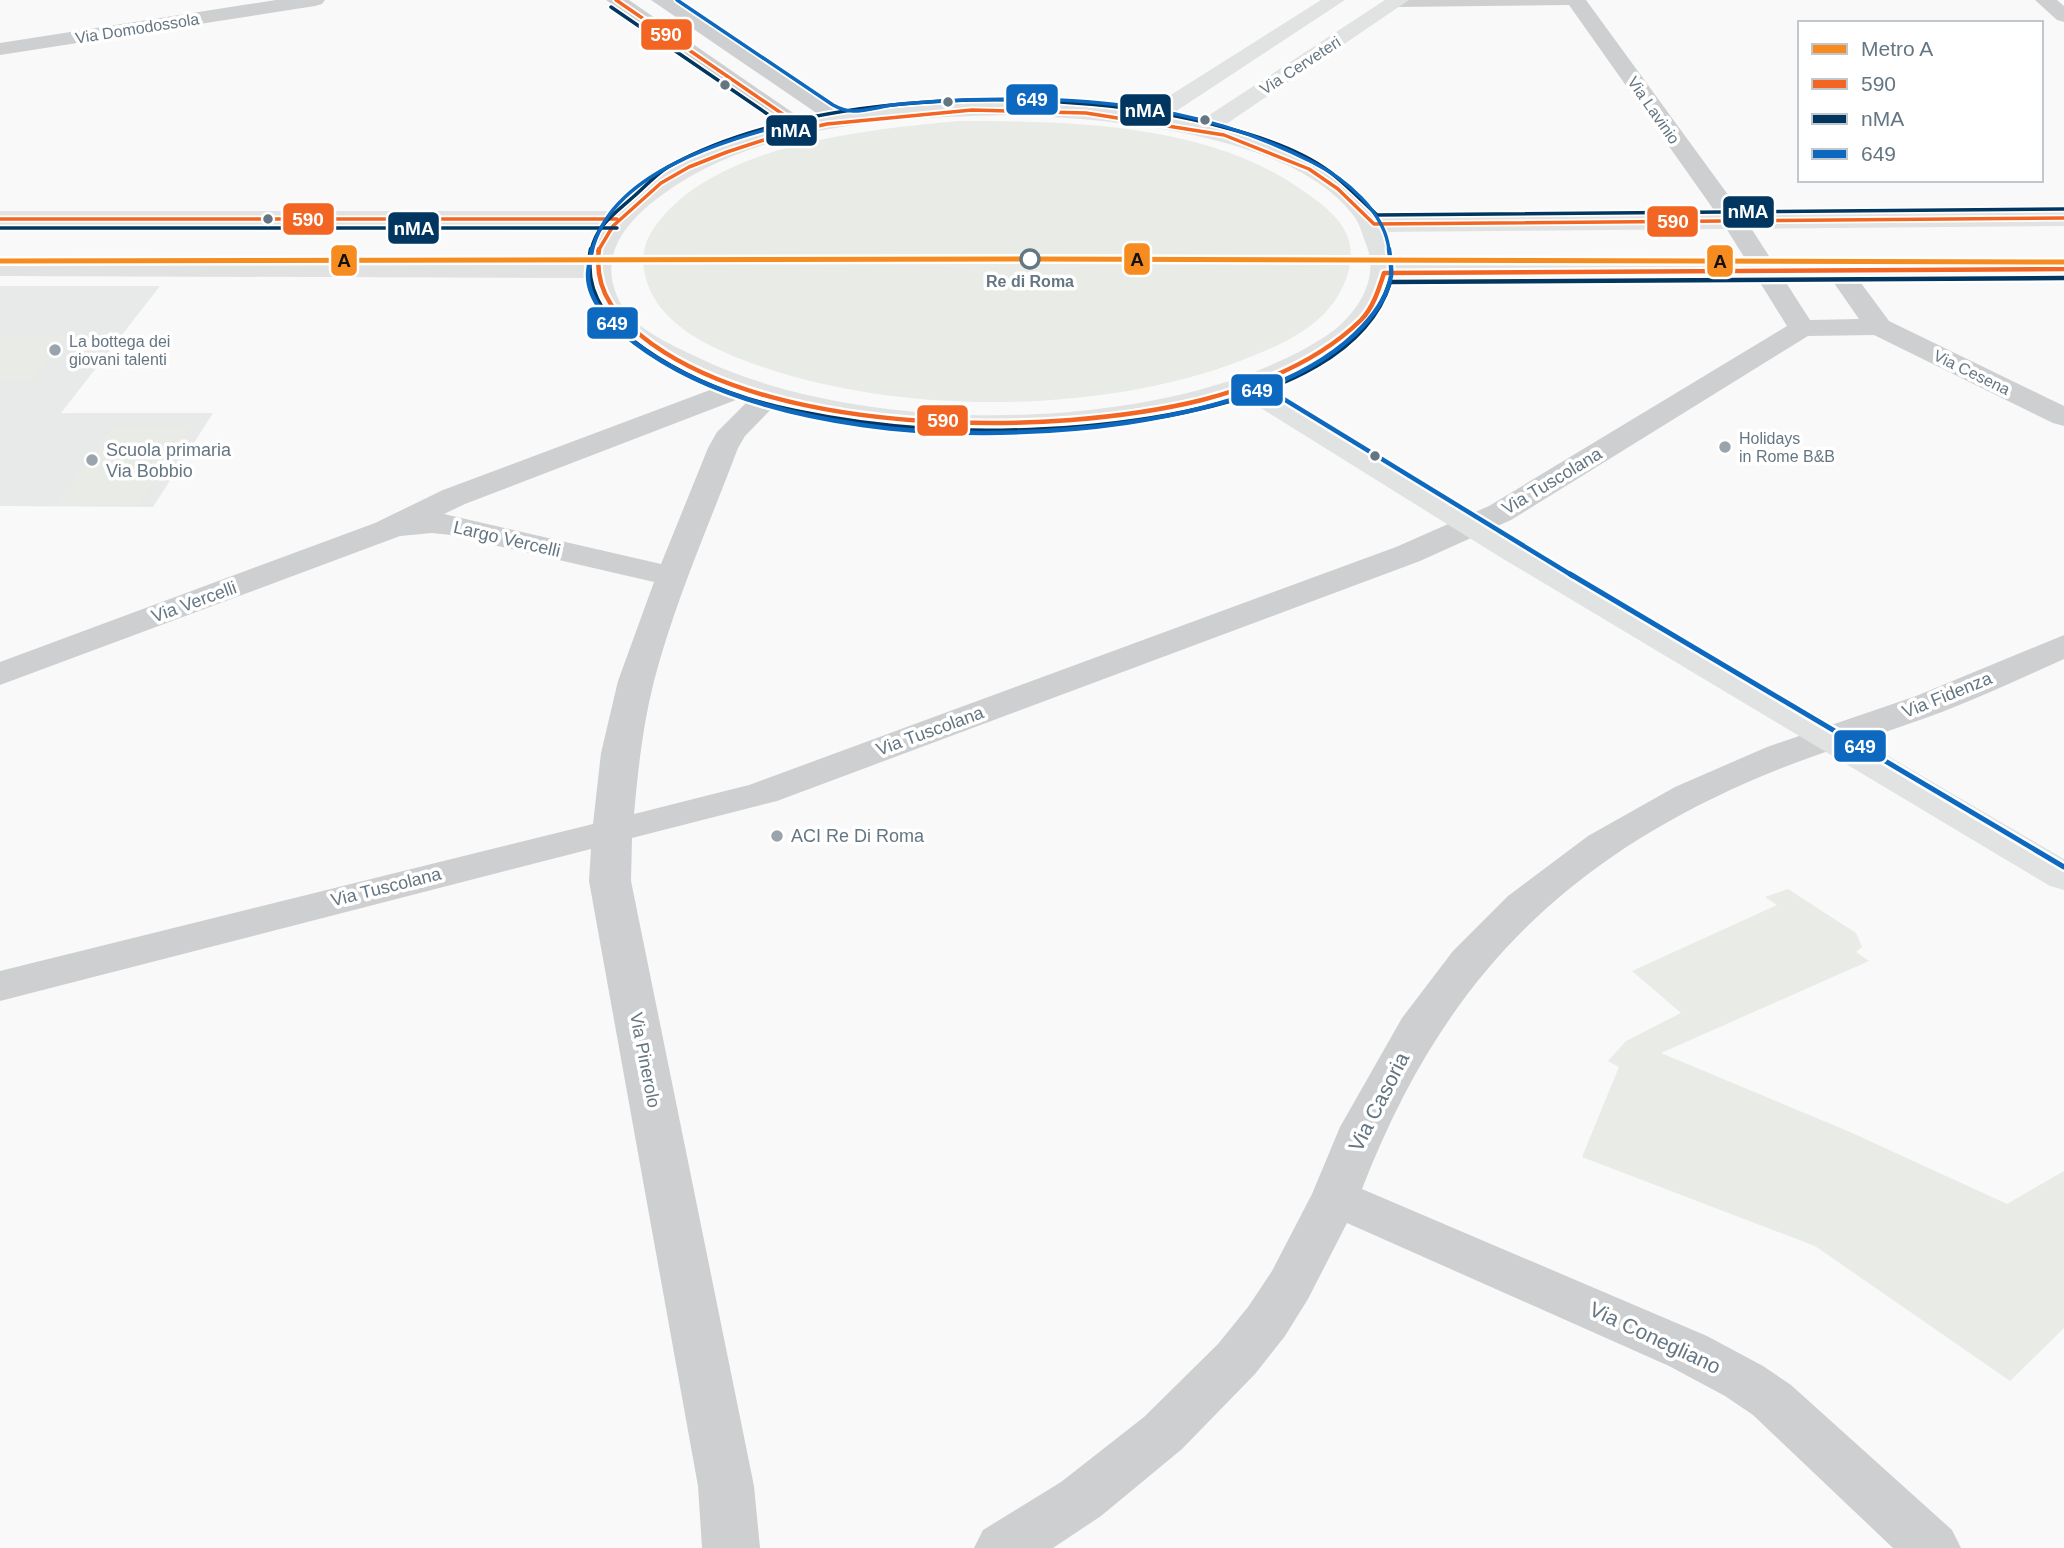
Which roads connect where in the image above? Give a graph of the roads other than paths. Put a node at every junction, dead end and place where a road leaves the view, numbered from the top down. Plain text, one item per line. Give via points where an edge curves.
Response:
1 (314, 0) edge
2 (616, 0) edge
3 (661, 0) edge
4 (1335, 0) edge
5 (1398, 0) edge
6 (1564, 0) edge
7 (1576, 0) edge
8 (2045, 0) edge
9 (2064, 16) edge
10 (0, 49) edge
11 (842, 120) junction
12 (1147, 120) junction
13 (803, 128) junction
14 (1202, 130) junction
15 (2064, 218) edge
16 (0, 219) edge
17 (617, 219) junction
18 (1733, 219) junction
19 (1374, 224) junction
20 (0, 268) edge
21 (2064, 269) edge
22 (597, 270) junction
23 (1764, 270) junction
24 (1838, 270) junction
25 (1384, 272) junction
26 (1879, 327) junction
27 (1802, 328) junction
28 (1246, 386) junction
29 (757, 391) junction
30 (2057, 410) edge
31 (1474, 527) junction
32 (387, 530) junction
33 (674, 577) junction
34 (2064, 646) edge
35 (0, 674) edge
36 (1829, 737) junction
37 (612, 831) junction
38 (2064, 877) edge
39 (0, 986) edge
40 (1335, 1197) junction
41 (731, 1548) edge
42 (1003, 1548) edge
43 (1932, 1548) edge

1 - 10 street, Via Domodossola
2 - 13 street
3 - 11 street
4 - 12 main road, Via Cerveteri
5 - 6 street
5 - 14 main road, Via Cerveteri
7 - 18 street, Via Lavinio
8 - 9 street
11 - 12 main road via 998,108 1067,110
11 - 13 main road
12 - 14 main road
13 - 17 main road via 691,167 647,192
14 - 19 main road via 1264,149 1317,173 1356,201
15 - 18 main road
16 - 17 main road
17 - 22 main road via 600,246
18 - 19 main road
18 - 23 street, Via Lavinio
19 - 25 main road
20 - 22 main road
21 - 24 main road
22 - 29 main road via 605,302 628,327 687,363
23 - 24 main road
23 - 25 main road
23 - 27 street, Via Lavinio
24 - 26 street
25 - 28 main road via 1370,308 1344,336 1298,364
26 - 27 street
26 - 30 street, Via Cesena
27 - 31 street, Via Tuscolana
28 - 29 main road via 1146,410 1022,421 873,416 814,408
28 - 31 main road
29 - 32 street, Largo Vercelli via 465,493
29 - 33 street via 752,410 727,439
31 - 36 main road
31 - 37 street, Via Tuscolana via 763,793
32 - 33 street, Largo Vercelli via 442,523
32 - 35 street, Via Vercelli
33 - 37 street, Via Pinerolo via 636,681 620,753
34 - 36 street, Via Fidenza via 1913,711
36 - 38 main road
36 - 40 street, Via Casoria via 1748,768 1629,826 1572,864 1511,915 1484,943 1411,1040 1362,1130
37 - 39 street, Via Tuscolana
37 - 41 street, Via Pinerolo via 610,881 726,1486
40 - 42 street, Via Casoria via 1288,1289 1229,1367 1120,1469 1076,1504
40 - 43 street, Via Conegliano via 1688,1351 1744,1381 1772,1401

